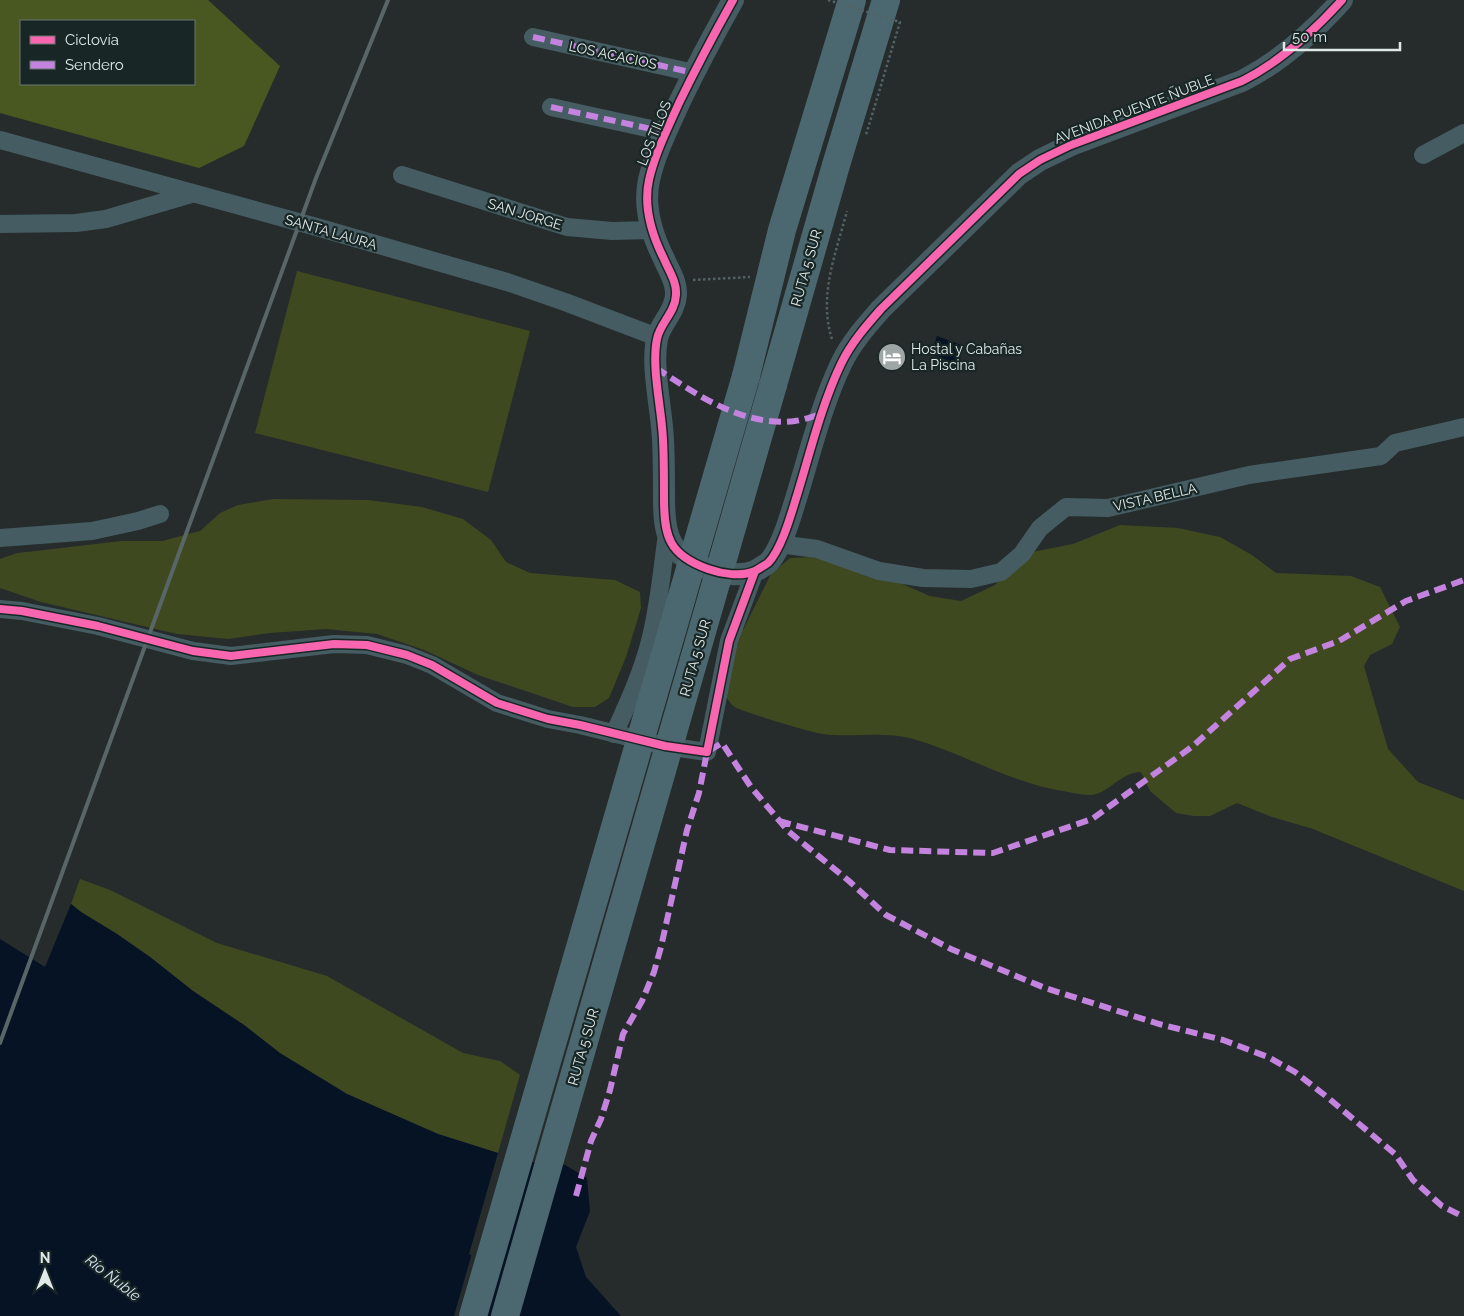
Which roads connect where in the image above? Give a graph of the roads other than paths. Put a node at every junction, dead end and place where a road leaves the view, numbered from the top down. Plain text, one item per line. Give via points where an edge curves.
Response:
1 (733, 0) edge
2 (852, 0) edge
3 (886, 0) edge
4 (1342, 0) edge
5 (533, 37) dead end
6 (694, 73) junction
7 (550, 107) dead end
8 (666, 132) junction
9 (1464, 133) edge
10 (0, 140) edge
11 (1422, 155) dead end
12 (402, 175) dead end
13 (192, 194) junction
14 (0, 224) edge
15 (652, 230) junction
16 (657, 337) junction
17 (1464, 427) edge
18 (160, 514) dead end
19 (667, 534) junction
20 (0, 538) edge
21 (779, 544) junction
22 (755, 571) junction
23 (0, 609) edge
24 (614, 734) junction
25 (474, 1316) edge
26 (505, 1316) edge

1 - 6 street, LOS TILOS
2 - 25 highway, bridge via 782,230 746,376
3 - 26 highway, RUTA 5 SUR, bridge
4 - 21 street, AVENIDA PUENTE ÑUBLE via 1279,60 1259,72 1071,145 1019,174 862,331 842,362
5 - 6 street, LOS ACACIOS
6 - 8 street, LOS TILOS
7 - 8 street
8 - 15 street, LOS TILOS via 649,181 647,196
9 - 11 street
10 - 13 street, SANTA LAURA
12 - 15 street, SAN JORGE via 567,228
13 - 14 street via 106,219 76,223
13 - 16 street, SANTA LAURA via 507,282
15 - 16 street, LOS TILOS via 674,281 676,295 674,306
16 - 19 street via 656,368 663,440 663,519
17 - 21 street, VISTA BELLA via 1395,443 1381,456 1249,475 1108,508 1066,507 1040,528 1022,554 1002,572 971,579 923,578 879,571 817,549
18 - 20 street via 92,531
19 - 22 street via 673,547 686,559 704,567 737,574
19 - 24 street via 650,641
21 - 22 street, AVENIDA PUENTE ÑUBLE via 768,562
22 - 24 street via 729,641 707,752
23 - 24 street via 98,626 193,651 231,656 334,644 367,645 432,665 497,703

